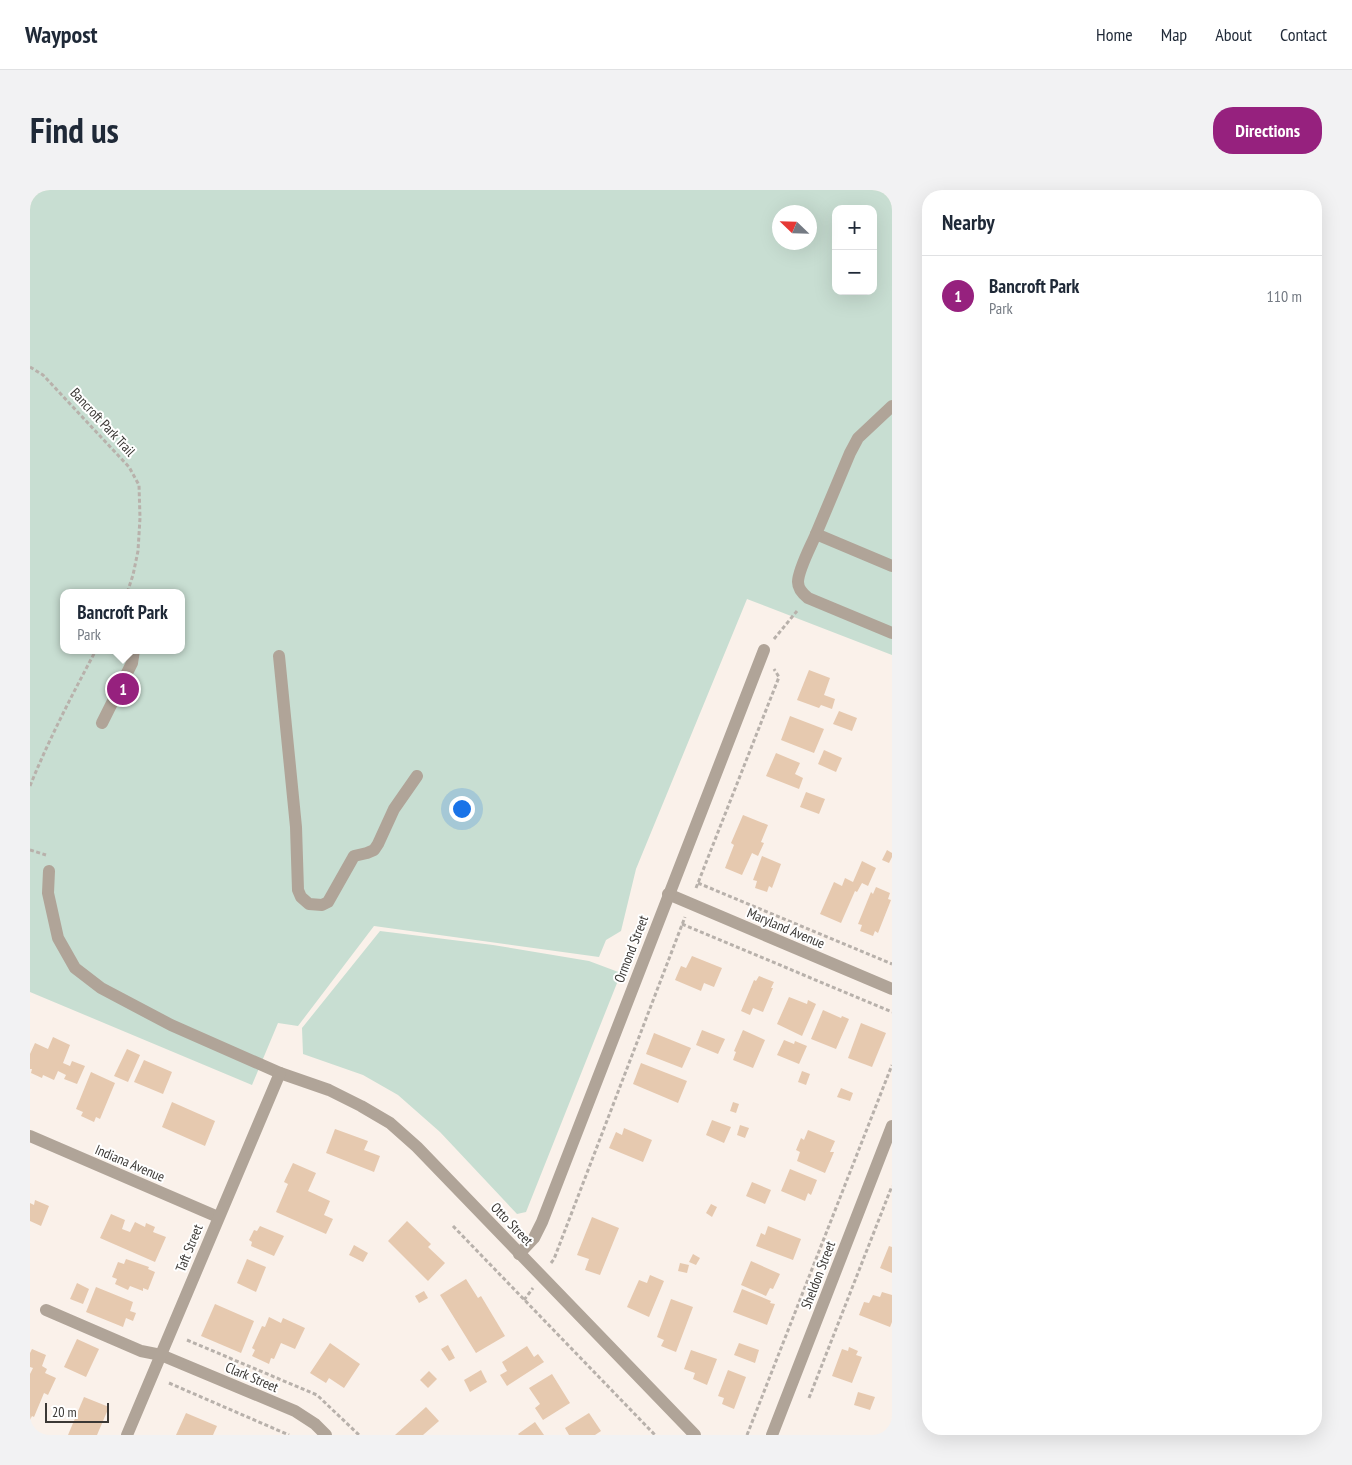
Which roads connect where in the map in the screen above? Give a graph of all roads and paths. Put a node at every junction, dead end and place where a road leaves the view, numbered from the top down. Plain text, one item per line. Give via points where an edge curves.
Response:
1 (30, 367) edge
2 (892, 406) edge
3 (816, 534) junction
4 (892, 566) edge
5 (129, 589) edge
6 (808, 598) junction
7 (892, 633) edge
8 (764, 650) joint
9 (94, 654) edge
10 (133, 654) edge
11 (279, 656) dead end
12 (779, 677) dead end
13 (102, 723) dead end
14 (417, 776) dead end
15 (30, 786) edge
16 (30, 850) edge
17 (51, 856) dead end
18 (48, 871) dead end
19 (698, 883) junction
20 (668, 894) junction
21 (690, 904) junction
22 (682, 924) junction
23 (892, 964) edge
24 (892, 989) edge
25 (892, 1012) edge
26 (892, 1064) edge
27 (280, 1073) junction
28 (892, 1126) edge
29 (30, 1136) edge
30 (892, 1186) edge
31 (218, 1217) junction
32 (452, 1226) dead end
33 (519, 1254) junction
34 (542, 1277) junction
35 (524, 1300) junction
36 (46, 1310) dead end
37 (187, 1340) dead end
38 (161, 1355) junction
39 (169, 1383) dead end
40 (809, 1398) dead end
41 (126, 1435) edge
42 (290, 1435) edge
43 (326, 1435) edge
44 (359, 1435) edge
45 (655, 1435) edge
46 (695, 1435) edge
47 (747, 1435) edge
48 (772, 1435) edge

1 - 5 path, Bancroft Park Trail via 43,375 129,467 139,485 138,551
2 - 3 street via 858,438
3 - 4 street
3 - 6 street via 798,582 801,592
6 - 7 street
6 - 8 path
8 - 20 street, Ormond Street
9 - 15 path via 64,709
10 - 13 street
11 - 14 street via 296,827 298,886 303,899 316,905 328,902 354,856 374,850 394,809
12 - 19 path
16 - 17 path
18 - 27 street, Otto Street via 48,893 58,938 75,968 101,988 170,1025
19 - 21 path
19 - 23 path
20 - 21 street, Maryland Avenue
20 - 33 street, Ormond Street via 542,1222 534,1238
21 - 22 path
21 - 24 street, Maryland Avenue
22 - 25 path
22 - 34 path via 554,1259
26 - 47 path
27 - 31 street, Taft Street
27 - 33 street, Otto Street via 329,1090 390,1123
28 - 48 street, Sheldon Street
29 - 31 street, Indiana Avenue
30 - 40 path
31 - 38 street, Taft Street
32 - 35 path
33 - 34 street, Otto Street
34 - 35 path
34 - 46 street, Otto Street
35 - 45 path
36 - 38 street, Clark Street via 141,1351
37 - 44 path via 317,1395
38 - 41 street, Taft Street
38 - 43 street, Clark Street via 295,1411
39 - 42 path

